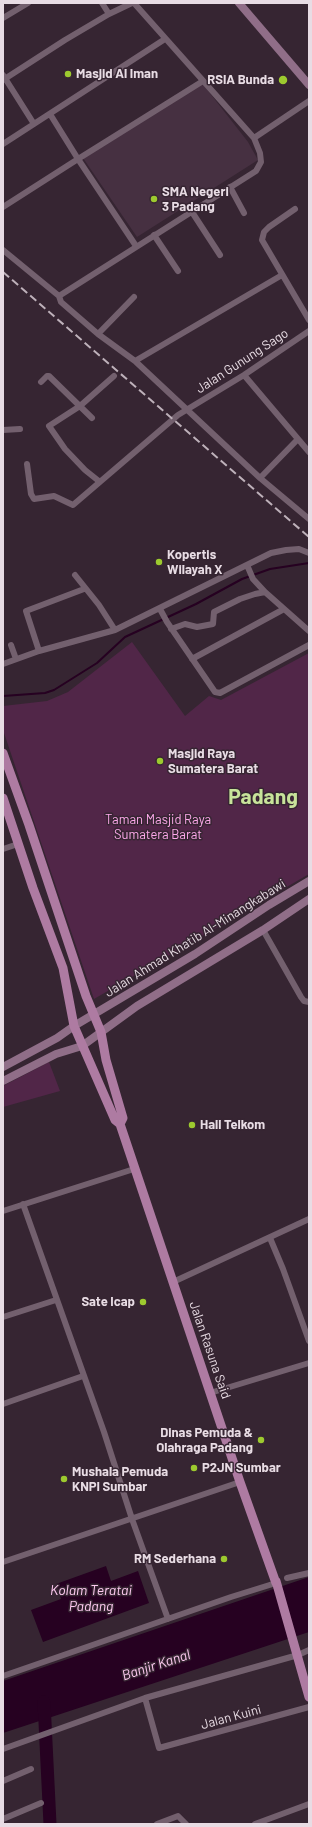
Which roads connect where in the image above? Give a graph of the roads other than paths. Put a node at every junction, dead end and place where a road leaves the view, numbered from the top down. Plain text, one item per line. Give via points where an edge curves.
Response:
1 (28, 3) edge
2 (102, 3) edge
3 (133, 3) edge
4 (239, 3) edge
5 (109, 14) junction
6 (3, 18) edge
7 (165, 38) junction
8 (4, 78) edge
9 (203, 82) junction
10 (309, 85) edge
11 (309, 101) edge
12 (50, 114) junction
13 (34, 124) junction
14 (254, 138) junction
15 (3, 144) edge
16 (78, 159) junction
17 (230, 187) junction
18 (3, 207) edge
19 (296, 209) dead end
20 (192, 212) junction
21 (244, 213) dead end
22 (154, 235) junction
23 (136, 246) junction
24 (3, 250) edge
25 (220, 255) dead end
26 (178, 271) dead end
27 (282, 275) junction
28 (59, 296) junction
29 (134, 297) dead end
30 (309, 320) edge
31 (309, 331) edge
32 (98, 334) junction
33 (135, 361) junction
34 (244, 375) junction
35 (114, 376) dead end
36 (41, 382) dead end
37 (80, 406) junction
38 (187, 410) junction
39 (92, 418) dead end
40 (20, 429) dead end
41 (3, 430) edge
42 (298, 439) junction
43 (309, 452) edge
44 (27, 464) dead end
45 (260, 478) junction
46 (100, 482) junction
47 (309, 519) edge
48 (309, 553) edge
49 (248, 568) junction
50 (75, 575) dead end
51 (84, 588) junction
52 (264, 592) junction
53 (160, 609) junction
54 (284, 609) junction
55 (171, 629) junction
56 (115, 630) junction
57 (309, 631) edge
58 (11, 645) dead end
59 (309, 645) edge
60 (38, 651) junction
61 (16, 659) junction
62 (192, 659) junction
63 (3, 664) edge
64 (3, 754) edge
65 (3, 798) edge
66 (18, 844) junction
67 (3, 849) edge
68 (309, 881) edge
69 (309, 899) edge
70 (263, 930) junction
71 (309, 1002) edge
72 (94, 1014) junction
73 (74, 1026) junction
74 (101, 1032) junction
75 (82, 1046) junction
76 (3, 1067) edge
77 (3, 1081) edge
78 (120, 1124) junction
79 (134, 1169) junction
80 (23, 1204) junction
81 (3, 1211) edge
82 (309, 1219) edge
83 (270, 1238) junction
84 (173, 1282) junction
85 (56, 1300) junction
86 (3, 1317) edge
87 (309, 1341) edge
88 (309, 1363) edge
89 (83, 1376) junction
90 (210, 1393) junction
91 (3, 1404) edge
92 (240, 1482) junction
93 (132, 1519) junction
94 (3, 1562) edge
95 (309, 1573) edge
96 (287, 1578) dead end
97 (276, 1582) junction
98 (168, 1619) junction
99 (309, 1650) edge
100 (297, 1652) junction
101 (3, 1676) edge
102 (309, 1697) edge
103 (145, 1698) junction
104 (309, 1707) edge
105 (3, 1748) edge
106 (31, 1769) dead end
107 (3, 1781) edge
108 (41, 1803) dead end
109 (309, 1804) edge
110 (3, 1819) edge
111 (157, 1824) edge
112 (186, 1824) edge
113 (255, 1824) edge

1 - 6 street
2 - 5 street
3 - 5 street
3 - 7 street
4 - 10 main road
5 - 8 street
7 - 9 street
7 - 12 street
8 - 13 street
9 - 14 street
9 - 16 street
11 - 14 street
12 - 13 street
12 - 16 street
13 - 15 street
14 - 17 street via 260,154 260,165 256,171
16 - 18 street
16 - 23 street
17 - 20 street
17 - 21 street
19 - 27 street via 269,227 264,232 262,240
20 - 22 street
20 - 25 street
22 - 23 street
22 - 26 street
23 - 28 street
24 - 28 street
27 - 30 street
27 - 33 street
28 - 32 street via 61,302
29 - 32 street
31 - 34 street, Jalan Gunung Sago
32 - 33 street
33 - 38 street
34 - 38 street, Jalan Gunung Sago
34 - 42 street
35 - 37 street
36 - 37 street via 49,376
37 - 39 street
37 - 46 street via 49,426 65,449
38 - 45 street
38 - 46 street, Jalan Gunung Sago via 169,422
40 - 41 street
42 - 43 street
42 - 45 street
44 - 46 street, Jalan Gunung Sago via 31,494 36,500 54,496 73,505
45 - 47 street
48 - 49 street via 299,549 271,553
49 - 52 street
49 - 53 street
50 - 51 street
51 - 56 street
51 - 60 street via 26,611
52 - 54 street
52 - 55 street via 214,612 213,624 197,627 185,624
53 - 55 street
53 - 56 street
54 - 57 street
54 - 62 street
55 - 62 street
56 - 60 street
58 - 61 street
59 - 62 street via 220,694 215,692
60 - 61 street
61 - 63 street
64 - 72 main road
65 - 66 main road
66 - 67 street
66 - 73 main road via 62,968
68 - 72 main road, Jalan Ahmad Khatib Al-Minangkabawi via 195,954
69 - 70 main road, Jalan Ahmad Khatib Al-Minangkabawi
70 - 71 street via 301,998
70 - 74 main road, Jalan Ahmad Khatib Al-Minangkabawi via 137,1006
72 - 73 main road, Jalan Ahmad Khatib Al-Minangkabawi
72 - 74 main road
73 - 75 main road
73 - 76 main road, Jalan Ahmad Khatib Al-Minangkabawi
74 - 75 main road, Jalan Ahmad Khatib Al-Minangkabawi
74 - 78 main road via 122,1118
75 - 77 main road via 63,1051
75 - 78 main road via 115,1120
78 - 79 main road, Jalan Rasuna Said
79 - 80 street
79 - 84 main road, Jalan Rasuna Said
80 - 81 street
80 - 85 street
82 - 83 street
83 - 84 street
83 - 87 street
84 - 90 main road, Jalan Rasuna Said
85 - 86 street
85 - 89 street
88 - 90 street
89 - 91 street
89 - 93 street
90 - 92 main road, Jalan Rasuna Said
92 - 93 street
92 - 97 main road, Jalan Rasuna Said
93 - 94 street
93 - 98 street
95 - 96 street
97 - 98 street
97 - 100 main road, Jalan Rasuna Said
98 - 101 street
99 - 100 street
100 - 102 main road, Jalan Rasuna Said
100 - 103 street
103 - 104 street, Jalan Kuini via 160,1748
103 - 105 street
106 - 107 street
108 - 110 street
109 - 113 street
111 - 112 street via 178,1816

